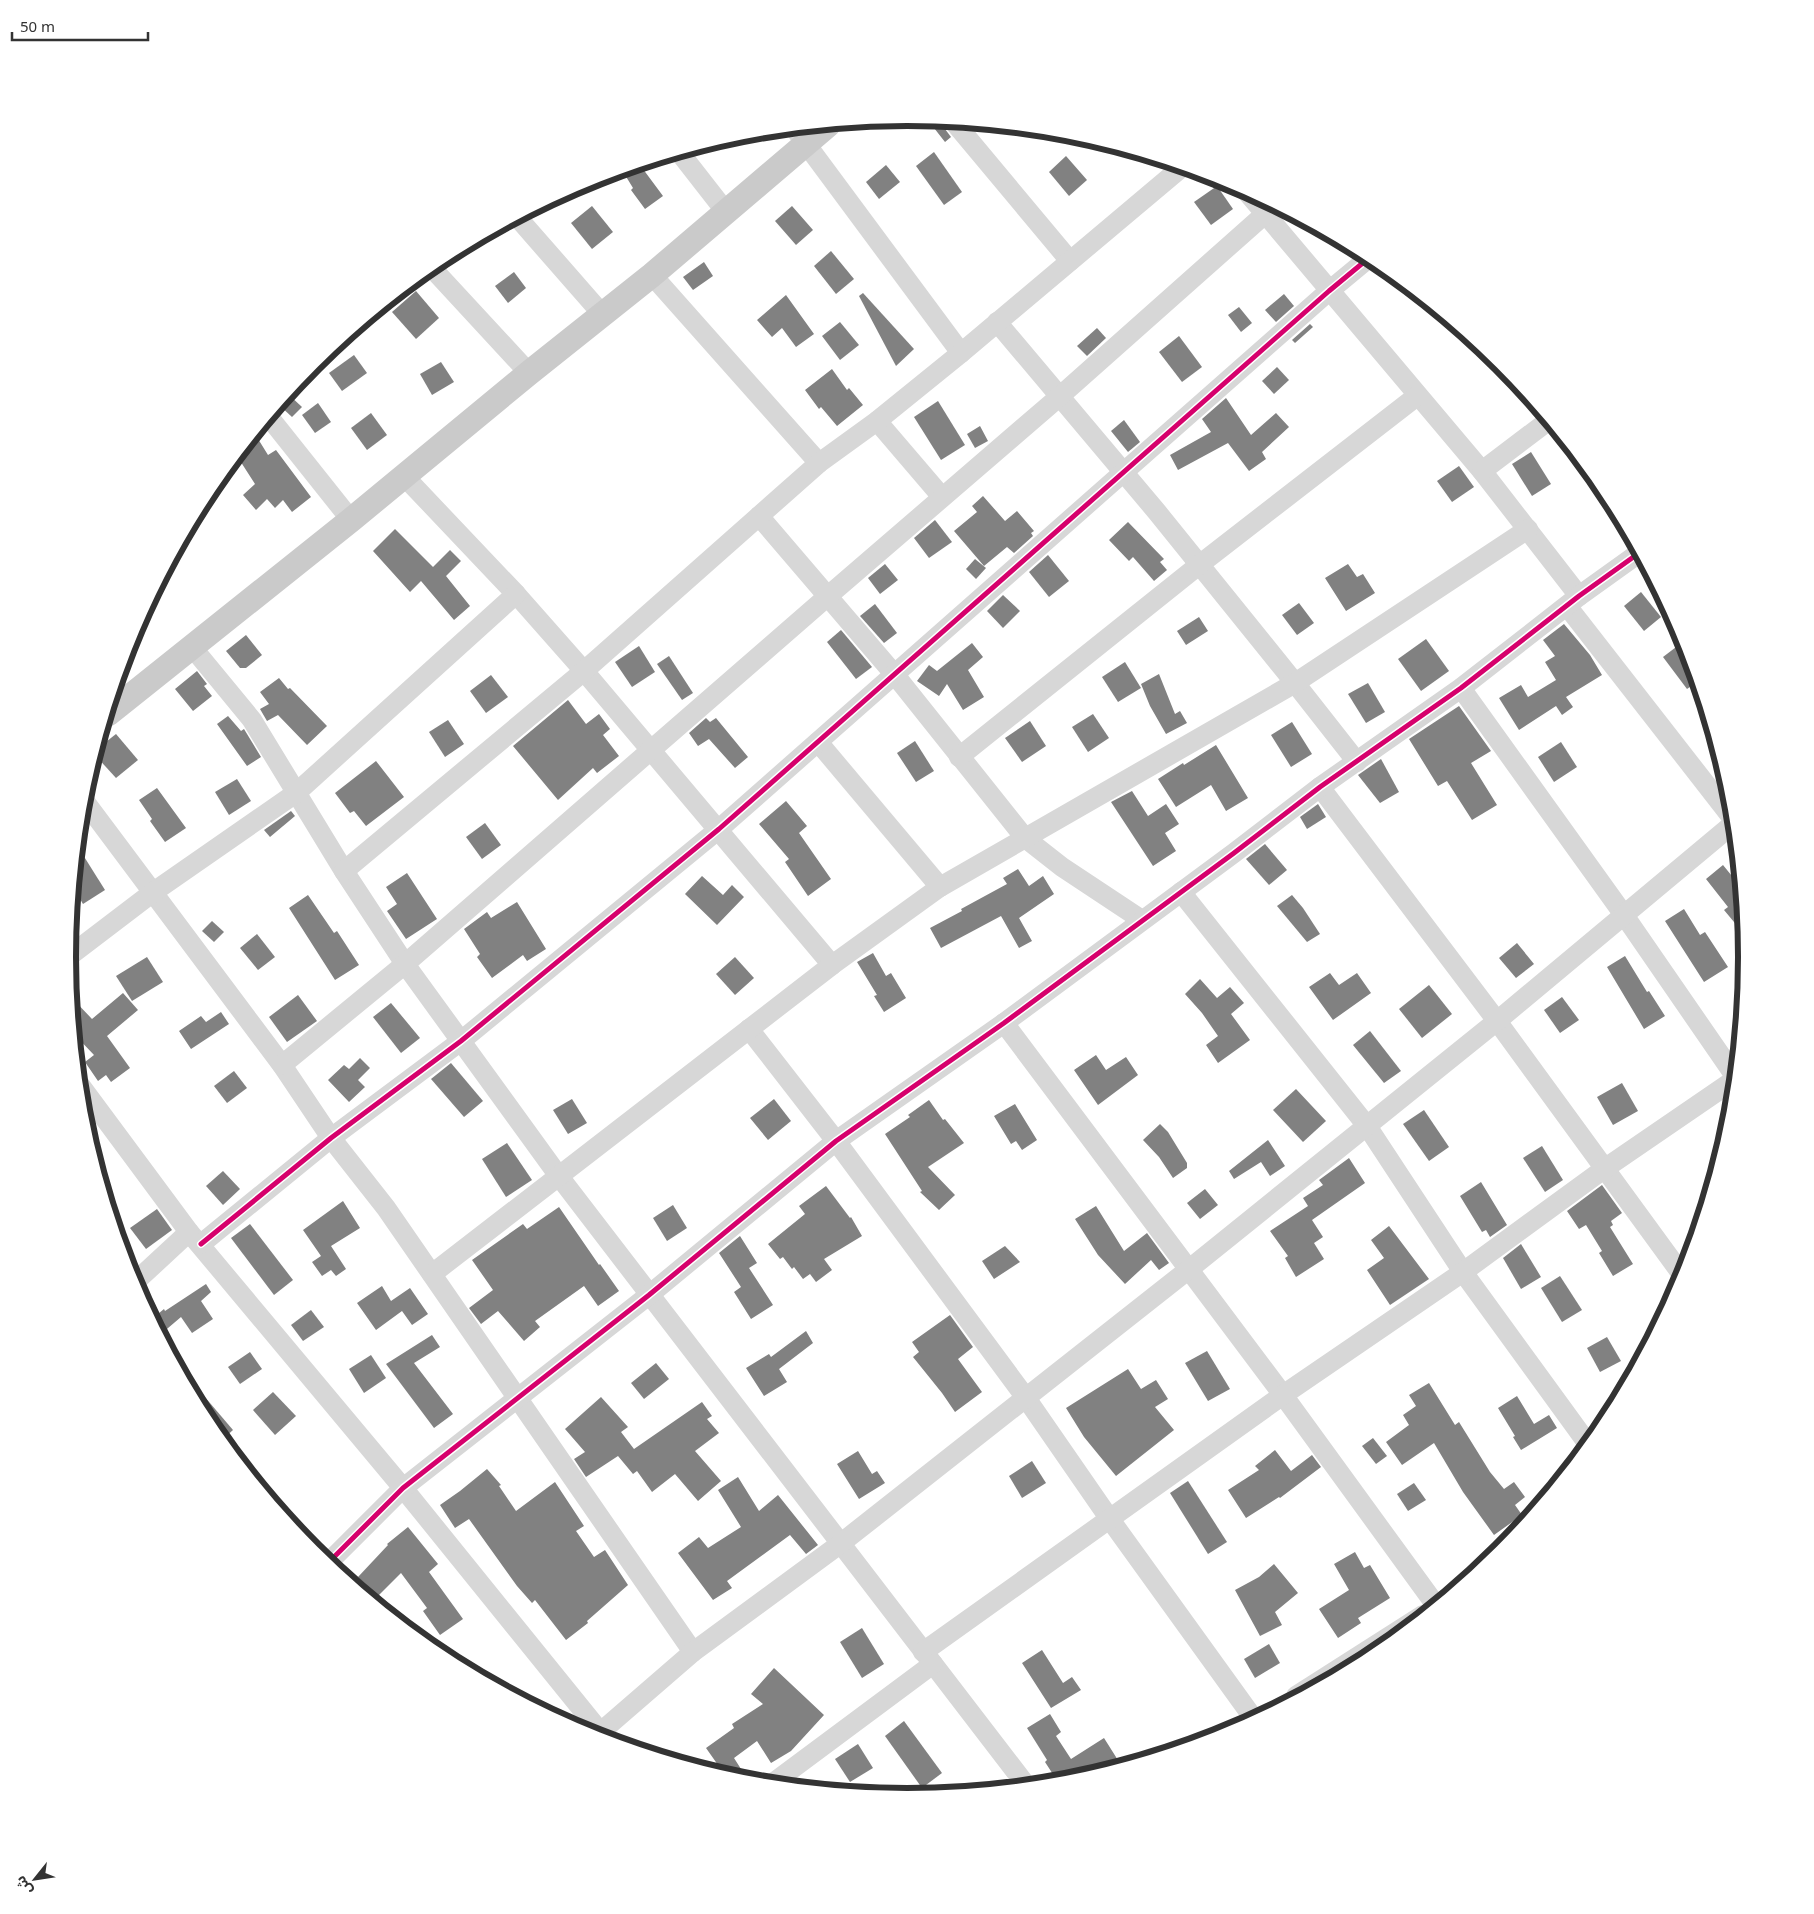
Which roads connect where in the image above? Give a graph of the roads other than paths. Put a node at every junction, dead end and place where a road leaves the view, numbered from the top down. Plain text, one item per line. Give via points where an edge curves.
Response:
1 (959, 128) edge
2 (801, 136) edge
3 (683, 157) edge
4 (1177, 171) edge
5 (1269, 209) edge
6 (1270, 210) edge
7 (726, 212) junction
8 (522, 222) edge
9 (1070, 261) junction
10 (1363, 263) edge
11 (436, 272) edge
12 (652, 275) junction
13 (1329, 291) junction
14 (602, 314) junction
15 (997, 322) junction
16 (962, 353) junction
17 (529, 373) junction
18 (1417, 396) junction
19 (1059, 397) junction
20 (273, 420) edge
21 (877, 421) junction
22 (1544, 424) edge
23 (819, 463) junction
24 (1482, 471) junction
25 (1124, 472) junction
26 (404, 476) junction
27 (942, 497) junction
28 (759, 516) junction
29 (351, 520) junction
30 (1528, 529) junction
31 (1634, 557) edge
32 (1199, 565) junction
33 (516, 594) junction
34 (828, 596) junction
35 (1573, 601) junction
36 (192, 647) junction
37 (584, 671) junction
38 (895, 675) junction
39 (1295, 683) junction
40 (1461, 688) junction
41 (115, 709) edge
42 (818, 742) junction
43 (651, 750) junction
44 (959, 757) junction
45 (1356, 762) junction
46 (1320, 787) junction
47 (296, 793) junction
48 (90, 808) edge
49 (1724, 808) edge
50 (719, 829) junction
51 (1728, 829) edge
52 (1025, 838) junction
53 (344, 871) junction
54 (940, 887) junction
55 (1181, 892) junction
56 (152, 893) junction
57 (1624, 914) junction
58 (1142, 920) junction
59 (76, 951) edge
60 (405, 964) junction
61 (832, 965) junction
62 (1498, 1021) junction
63 (1004, 1023) junction
64 (749, 1029) junction
65 (461, 1041) junction
66 (282, 1065) junction
67 (1730, 1071) edge
68 (1728, 1083) edge
69 (88, 1096) edge
70 (1367, 1126) junction
71 (331, 1138) junction
72 (836, 1142) junction
73 (1604, 1169) junction
74 (558, 1176) junction
75 (195, 1238) junction
76 (1677, 1268) edge
77 (1188, 1270) junction
78 (1463, 1272) junction
79 (432, 1274) junction
80 (141, 1278) edge
81 (650, 1295) junction
82 (1283, 1395) junction
83 (518, 1398) junction
84 (1026, 1398) junction
85 (1584, 1438) edge
86 (403, 1488) junction
87 (1109, 1518) junction
88 (840, 1544) junction
89 (333, 1557) edge
90 (1432, 1600) edge
91 (693, 1652) junction
92 (928, 1658) junction
93 (1250, 1713) edge
94 (595, 1727) edge
95 (605, 1731) edge
96 (780, 1778) edge
97 (1022, 1780) edge

1 - 9 street
2 - 7 main road
2 - 16 street
3 - 7 street
4 - 9 street
5 - 19 street
6 - 13 street
7 - 12 main road
8 - 14 street
9 - 15 street
10 - 13 street
11 - 17 street
12 - 14 main road
12 - 23 street
13 - 18 street
13 - 25 street
14 - 17 main road
15 - 16 street
15 - 19 street
16 - 21 street
17 - 26 main road
18 - 24 street
18 - 32 street
19 - 25 street
19 - 27 street
20 - 29 street
21 - 23 street
21 - 27 street
22 - 24 street
23 - 28 street
24 - 30 street
25 - 32 street
25 - 38 street
26 - 29 main road
26 - 33 street
27 - 34 street
28 - 34 street
28 - 37 street
29 - 36 main road
30 - 35 street
30 - 39 street
31 - 35 street
32 - 39 street
32 - 44 street
33 - 37 street
33 - 47 street
34 - 38 street
34 - 43 street
35 - 40 street
35 - 49 street
36 - 41 main road
36 - 47 street via 252,720
37 - 43 street
37 - 53 street
38 - 42 street
38 - 44 street
39 - 45 street
39 - 52 street
40 - 45 street
40 - 57 street
42 - 50 street
42 - 54 street
43 - 50 street
43 - 60 street
44 - 52 street
45 - 46 street
46 - 55 street
46 - 62 street
47 - 53 street
47 - 56 street
48 - 56 street
50 - 61 street
50 - 65 street
51 - 57 street
52 - 54 street
52 - 58 street via 1062,867
53 - 60 street
54 - 61 street
55 - 58 street
55 - 70 street
56 - 59 street
56 - 66 street
57 - 62 street
57 - 67 street
58 - 63 street
60 - 65 street
60 - 66 street
61 - 64 street
62 - 70 street
62 - 73 street
63 - 72 street
63 - 77 street
64 - 72 street
64 - 74 street
65 - 71 street
65 - 74 street
66 - 71 street
68 - 73 street
69 - 75 street
70 - 77 street
70 - 78 street
71 - 75 street
71 - 79 street
72 - 81 street
72 - 84 street
73 - 76 street
73 - 78 street
74 - 79 street
74 - 81 street
75 - 80 street
75 - 86 street
77 - 82 street
77 - 84 street
78 - 82 street
78 - 85 street
79 - 83 street
81 - 83 street
81 - 88 street
82 - 87 street
82 - 90 street
83 - 86 street
83 - 91 street
84 - 87 street
84 - 88 street
86 - 89 street
86 - 94 street
87 - 92 street
87 - 93 street
88 - 91 street
88 - 92 street
91 - 95 street
92 - 96 street
92 - 97 street

